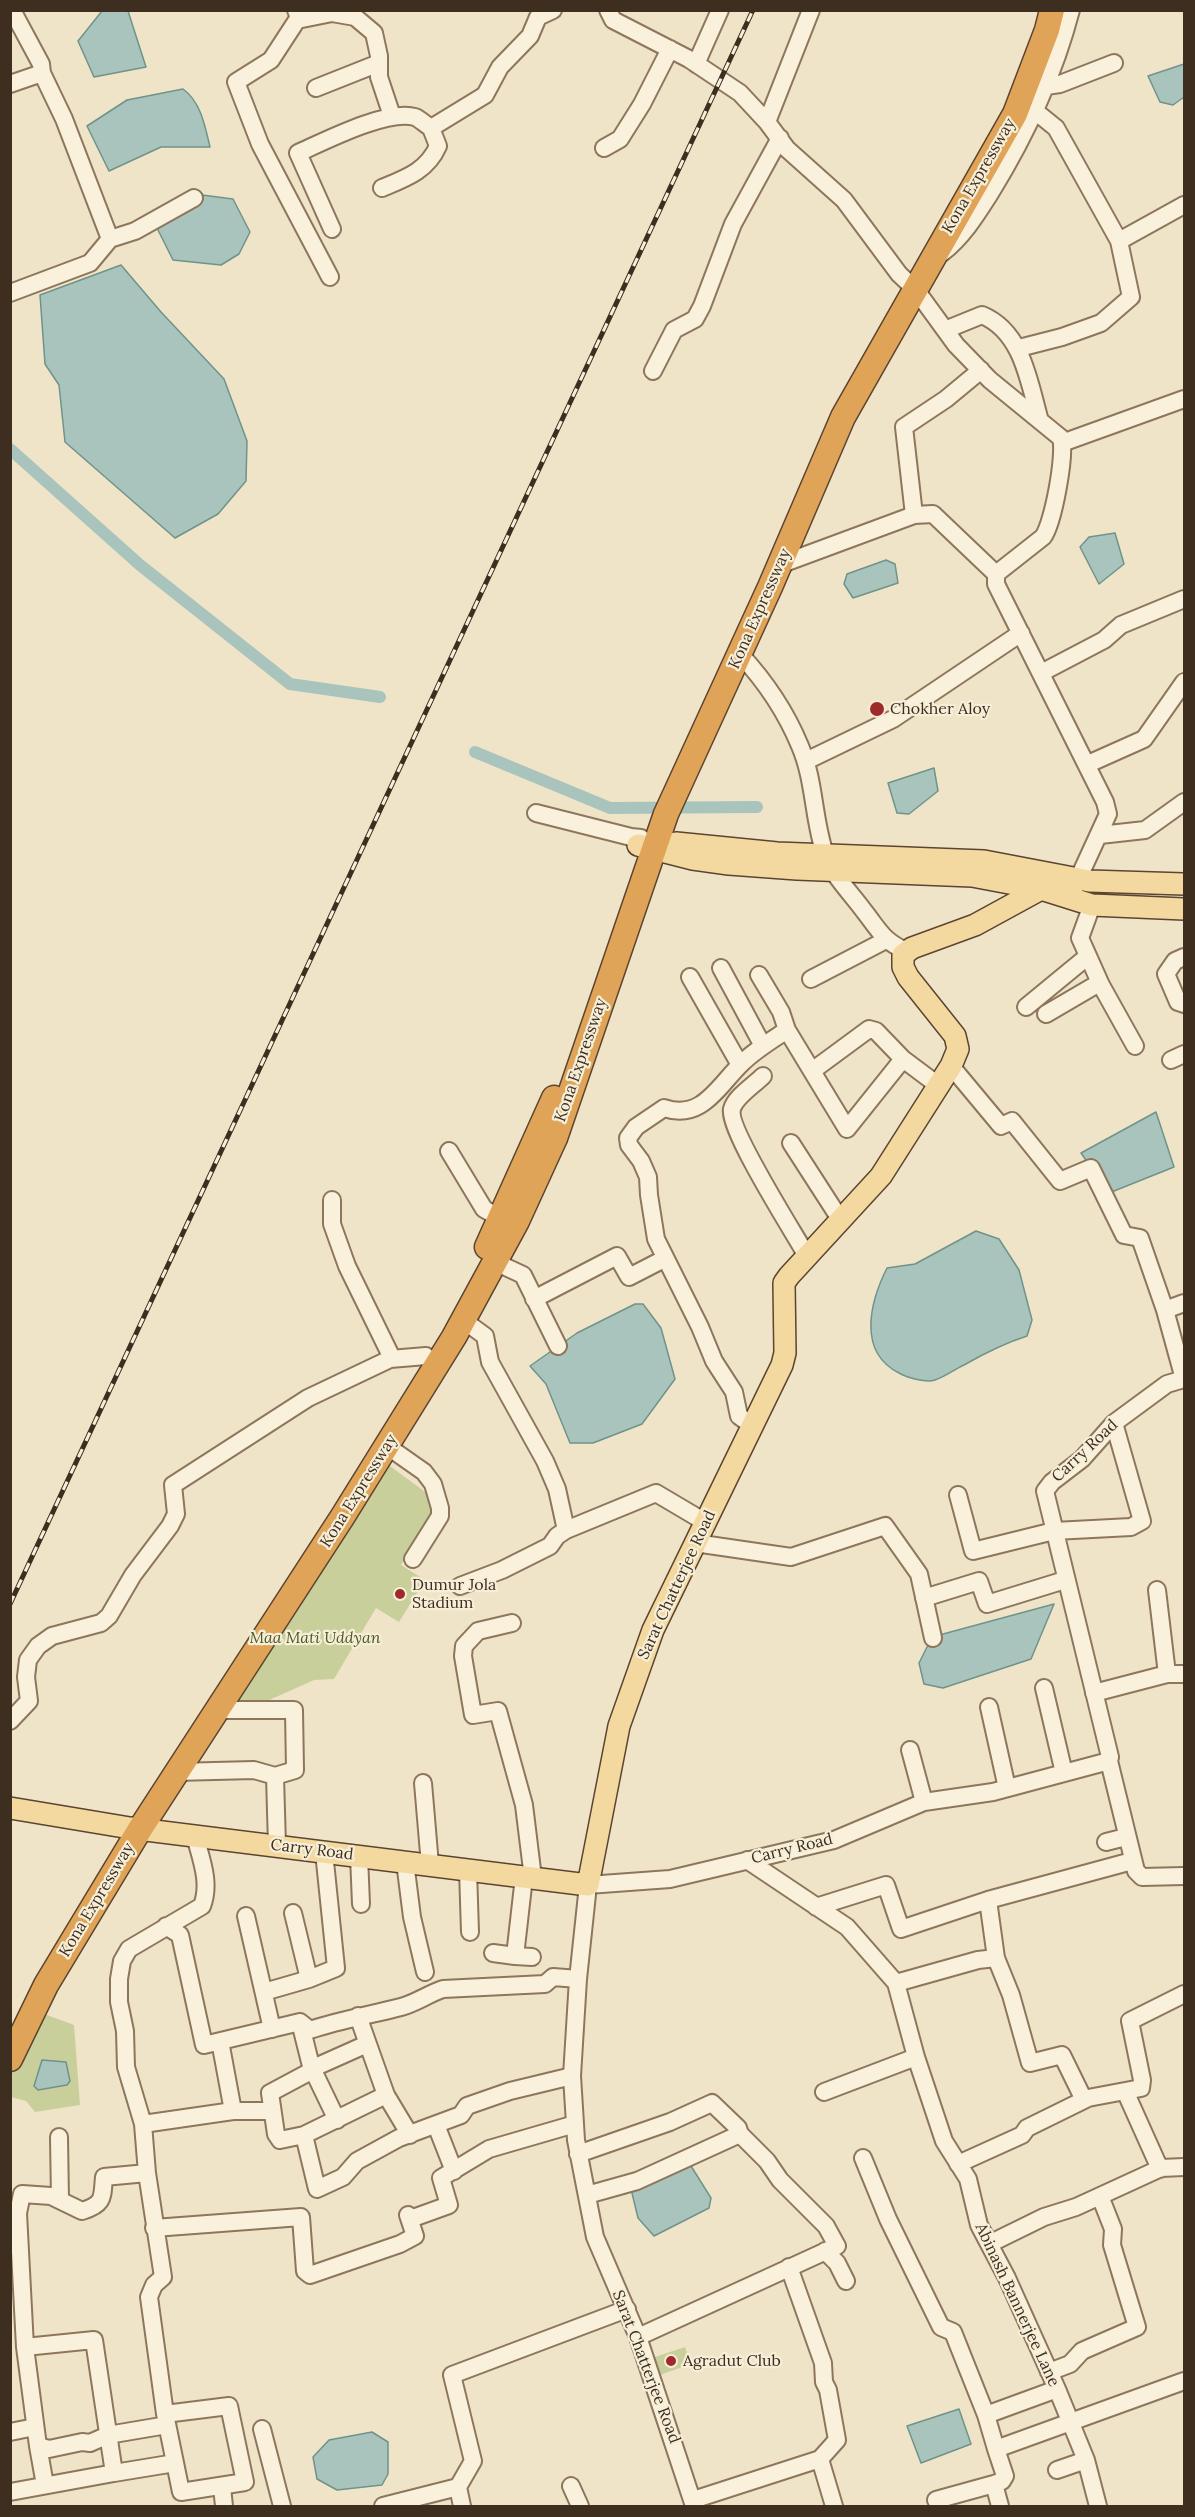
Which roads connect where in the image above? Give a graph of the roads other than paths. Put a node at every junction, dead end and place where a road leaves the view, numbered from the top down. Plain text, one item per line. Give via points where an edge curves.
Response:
1 (12, 10) edge
2 (553, 10) edge
3 (608, 10) edge
4 (720, 10) edge
5 (811, 10) edge
6 (1037, 10) edge
7 (1052, 10) edge
8 (1071, 10) edge
9 (296, 15) edge
10 (670, 49) junction
11 (379, 63) junction
12 (1114, 63) dead end
13 (696, 64) junction
14 (42, 73) junction
15 (10, 84) edge
16 (1046, 86) junction
17 (315, 88) dead end
18 (1035, 111) junction
19 (392, 116) junction
20 (767, 122) junction
21 (431, 128) junction
22 (780, 138) junction
23 (604, 148) dead end
24 (382, 188) dead end
25 (195, 198) dead end
26 (1185, 205) edge
27 (332, 229) dead end
28 (110, 239) junction
29 (1119, 241) junction
30 (931, 262) junction
31 (330, 278) dead end
32 (911, 286) junction
33 (10, 293) edge
34 (945, 330) junction
35 (1019, 348) junction
36 (981, 370) junction
37 (653, 371) dead end
38 (1185, 399) edge
39 (1040, 422) junction
40 (1062, 443) junction
41 (914, 515) junction
42 (779, 565) junction
43 (996, 574) junction
44 (1184, 599) edge
45 (1021, 633) junction
46 (740, 654) junction
47 (1041, 673) junction
48 (1185, 682) edge
49 (806, 761) junction
50 (1088, 764) junction
51 (672, 784) junction
52 (1185, 802) edge
53 (536, 813) dead end
54 (1100, 835) junction
55 (644, 843) junction
56 (829, 863) junction
57 (1078, 879) junction
58 (1185, 884) edge
59 (1041, 889) junction
60 (1069, 900) junction
61 (1092, 905) junction
62 (1185, 909) edge
63 (886, 940) junction
64 (906, 951) junction
65 (1088, 957) junction
66 (1185, 957) edge
67 (721, 968) dead end
68 (759, 975) dead end
69 (690, 977) dead end
70 (811, 979) dead end
71 (1099, 983) junction
72 (1185, 1005) edge
73 (1026, 1007) dead end
74 (1046, 1014) dead end
75 (787, 1030) junction
76 (763, 1046) junction
77 (1135, 1046) dead end
78 (903, 1059) junction
79 (740, 1065) junction
80 (951, 1066) junction
81 (812, 1071) junction
82 (764, 1076) dead end
83 (939, 1086) junction
84 (791, 1143) dead end
85 (449, 1151) dead end
86 (332, 1200) dead end
87 (500, 1218) junction
88 (840, 1219) junction
89 (807, 1256) junction
90 (664, 1259) junction
91 (495, 1262) junction
92 (534, 1299) junction
93 (1185, 1303) edge
94 (1165, 1310) junction
95 (463, 1320) junction
96 (558, 1346) dead end
97 (426, 1356) junction
98 (392, 1358) junction
99 (1184, 1379) edge
100 (1114, 1423) junction
101 (753, 1426) junction
102 (387, 1446) junction
103 (957, 1495) dead end
104 (705, 1522) junction
105 (566, 1530) junction
106 (1054, 1531) junction
107 (695, 1543) junction
108 (413, 1559) dead end
109 (1065, 1580) junction
110 (460, 1586) dead end
111 (1157, 1590) dead end
112 (924, 1598) junction
113 (512, 1623) dead end
114 (933, 1638) dead end
115 (1167, 1674) junction
116 (1185, 1674) edge
117 (1044, 1688) dead end
118 (1094, 1693) junction
119 (989, 1707) dead end
120 (216, 1710) junction
121 (10, 1721) edge
122 (910, 1750) dead end
123 (1109, 1761) junction
124 (175, 1772) junction
125 (1064, 1773) junction
126 (275, 1776) junction
127 (423, 1783) dead end
128 (1007, 1788) junction
129 (924, 1802) junction
130 (10, 1808) edge
131 (135, 1828) junction
132 (195, 1836) junction
133 (1126, 1837) junction
134 (1106, 1842) dead end
135 (277, 1846) junction
136 (324, 1852) junction
137 (359, 1856) junction
138 (747, 1860) junction
139 (1132, 1861) junction
140 (405, 1862) junction
141 (430, 1865) junction
142 (468, 1870) junction
143 (1185, 1876) edge
144 (528, 1877) junction
145 (588, 1885) junction
146 (988, 1900) junction
147 (361, 1904) dead end
148 (816, 1907) junction
149 (293, 1913) dead end
150 (246, 1916) dead end
151 (165, 1926) junction
152 (470, 1932) dead end
153 (493, 1953) dead end
154 (514, 1956) junction
155 (532, 1957) dead end
156 (996, 1958) junction
157 (425, 1972) dead end
158 (309, 1979) junction
159 (578, 1979) junction
160 (896, 1983) junction
161 (264, 1992) junction
162 (1185, 1994) edge
163 (358, 2016) junction
164 (300, 2022) junction
165 (10, 2028) edge
166 (272, 2029) junction
167 (220, 2041) junction
168 (367, 2044) junction
169 (916, 2058) junction
170 (10, 2059) edge
171 (312, 2068) junction
172 (572, 2076) junction
173 (1125, 2091) junction
174 (824, 2092) dead end
175 (386, 2095) junction
176 (1083, 2100) junction
177 (233, 2111) junction
178 (272, 2111) junction
179 (337, 2120) junction
180 (143, 2124) junction
181 (575, 2124) junction
182 (436, 2126) junction
183 (740, 2134) junction
184 (304, 2135) junction
185 (410, 2135) junction
186 (59, 2137) dead end
187 (578, 2154) junction
188 (863, 2158) dead end
189 (958, 2164) junction
190 (1185, 2167) edge
191 (1160, 2169) junction
192 (454, 2170) junction
193 (147, 2173) junction
194 (587, 2195) junction
195 (1100, 2196) junction
196 (60, 2200) junction
197 (14, 2213) edge
198 (154, 2228) junction
199 (989, 2244) junction
200 (825, 2251) junction
201 (789, 2267) junction
202 (846, 2281) dead end
203 (627, 2309) junction
204 (638, 2337) junction
205 (25, 2347) junction
206 (1049, 2372) junction
207 (1185, 2381) edge
208 (1057, 2389) junction
209 (986, 2415) junction
210 (166, 2420) junction
211 (1071, 2424) junction
212 (35, 2427) junction
213 (262, 2429) dead end
214 (10, 2432) edge
215 (108, 2435) junction
216 (38, 2446) junction
217 (996, 2449) junction
218 (820, 2460) junction
219 (1086, 2460) junction
220 (175, 2463) junction
221 (1057, 2470) dead end
222 (114, 2473) junction
223 (994, 2484) junction
224 (45, 2485) junction
225 (571, 2486) dead end
226 (222, 2487) junction
227 (458, 2487) junction
228 (10, 2492) edge
229 (936, 2500) dead end
230 (693, 2503) edge
231 (224, 2506) edge
232 (282, 2506) edge
233 (383, 2506) edge
234 (462, 2506) edge
235 (580, 2506) edge
236 (834, 2506) edge
237 (999, 2506) edge
238 (1098, 2506) edge

1 - 14 street
2 - 21 street via 538,17 530,36 500,67 485,95
3 - 10 street via 613,20
4 - 13 street
5 - 20 street
6 - 32 highway, Kona Expressway via 1004,105
7 - 30 highway, Kona Expressway via 1015,114
8 - 16 street
9 - 11 street via 332,13 355,17 374,33
9 - 31 street via 271,60 236,82 260,144
10 - 13 street
10 - 23 street via 620,139
11 - 17 street
11 - 19 street via 379,77
12 - 16 street
13 - 20 street via 740,93
14 - 15 street
14 - 28 street
16 - 18 street
18 - 29 street via 1056,128
18 - 30 street via 977,214 954,244
19 - 21 street via 415,117
19 - 27 street via 298,153
20 - 22 street
21 - 24 street via 438,146 430,162
22 - 32 street via 787,149 844,200
22 - 37 street via 733,224 695,319 674,330
25 - 28 street via 135,231
26 - 29 street
28 - 33 street via 90,263
29 - 35 street via 1131,297 1101,323
30 - 32 highway, Kona Expressway
32 - 34 street
32 - 42 highway, Kona Expressway via 843,417
32 - 51 highway, Kona Expressway via 822,435
34 - 35 street via 982,315 994,320
34 - 36 street
35 - 39 street
36 - 39 street
36 - 41 street via 904,427
38 - 40 street
39 - 40 street
40 - 43 street via 1049,529
41 - 42 street
41 - 43 street via 933,514
42 - 46 highway, Kona Expressway
43 - 45 street via 996,584
44 - 47 street via 1121,625 1104,640
45 - 47 street
45 - 49 street via 893,719
46 - 49 street via 775,698
46 - 51 highway, Kona Expressway
47 - 50 street
48 - 50 street via 1144,739
49 - 56 street
50 - 54 street via 1108,814
51 - 55 highway, Kona Expressway
52 - 54 street via 1144,830
53 - 55 street
54 - 57 street
55 - 56 main road via 777,853
55 - 87 highway, Kona Expressway via 557,1091
55 - 91 highway, Kona Expressway via 555,1138
56 - 57 main road via 984,861
56 - 59 main road via 972,876
56 - 63 street
57 - 58 main road
57 - 60 street
59 - 60 main road
59 - 64 main road via 975,925
60 - 61 main road
61 - 62 main road
61 - 65 street via 1079,935
63 - 64 street
63 - 70 street
64 - 80 main road, Sarat Chatterjee Road via 902,961 908,977 958,1042
65 - 71 street
65 - 73 street
66 - 72 street via 1175,961 1166,974 1178,1002
67 - 76 street
68 - 75 street
69 - 79 street
71 - 74 street
71 - 77 street
75 - 76 street
75 - 81 street
76 - 79 street
78 - 81 street via 876,1031 869,1029
78 - 81 street via 847,1129
78 - 83 street
79 - 90 street via 701,1104 689,1111 664,1108 636,1127 628,1138 648,1177 656,1239
80 - 83 main road, Sarat Chatterjee Road
80 - 94 street via 1001,1126 1012,1121 1060,1181 1091,1168 1124,1235 1140,1238
82 - 89 street via 733,1105 730,1113 740,1139
83 - 88 main road, Sarat Chatterjee Road via 881,1176
84 - 88 street
85 - 87 street via 484,1209
86 - 98 street via 332,1224 347,1266
87 - 97 highway, Kona Expressway via 472,1278
88 - 89 main road, Sarat Chatterjee Road
89 - 101 main road, Sarat Chatterjee Road via 784,1283 785,1353
90 - 92 street via 629,1277 617,1256
90 - 101 street via 714,1361 734,1392 739,1416
91 - 92 street via 523,1275
91 - 95 highway, Kona Expressway
92 - 96 street
93 - 94 street
94 - 99 street
95 - 102 highway, Kona Expressway
95 - 105 street via 485,1336 490,1362 557,1489
97 - 98 street
97 - 131 highway, Kona Expressway
98 - 121 street via 308,1398 173,1485 176,1514 109,1616 101,1623 52,1636 38,1646 28,1660 29,1701
99 - 100 street, Carry Road via 1167,1384
100 - 106 street, Carry Road via 1082,1459 1047,1487
100 - 106 street via 1142,1521 1131,1527
101 - 104 main road, Sarat Chatterjee Road
102 - 108 street via 424,1472 433,1484 440,1508 440,1516
102 - 120 highway, Kona Expressway
103 - 106 street via 973,1551
104 - 105 street via 656,1493
104 - 107 main road, Sarat Chatterjee Road
105 - 110 street via 550,1546
106 - 109 street, Carry Road
107 - 112 street via 791,1557 885,1526 919,1574
107 - 145 main road, Sarat Chatterjee Road via 653,1630 619,1726
109 - 112 street via 987,1604 979,1581
109 - 118 street, Carry Road
111 - 115 street
112 - 114 street
113 - 144 street via 478,1631 464,1646 463,1656 473,1715 498,1711 524,1805
115 - 116 street
115 - 118 street
117 - 125 street
118 - 123 street, Carry Road
119 - 128 street
120 - 124 highway, Kona Expressway
120 - 126 street via 294,1710 296,1770
122 - 129 street
123 - 125 street, Carry Road
123 - 133 street
124 - 126 street via 254,1770
124 - 131 highway, Kona Expressway
125 - 128 street, Carry Road
126 - 135 street
127 - 141 street
128 - 129 street, Carry Road
129 - 138 street, Carry Road via 834,1840
130 - 131 main road, Carry Road
131 - 132 main road, Carry Road
131 - 165 highway, Kona Expressway via 43,1963
131 - 170 highway, Kona Expressway via 46,1985
132 - 135 main road, Carry Road
132 - 151 street via 206,1895 201,1906
133 - 134 street
133 - 139 street
135 - 136 main road, Carry Road
136 - 137 main road, Carry Road
136 - 158 street via 336,1968
137 - 140 main road, Carry Road
137 - 147 street
138 - 145 street, Carry Road via 670,1879
138 - 148 street, Abinash Bannerjee Lane
139 - 143 street via 1142,1877
139 - 146 street
140 - 141 main road, Carry Road
140 - 157 street
141 - 142 main road, Carry Road
142 - 144 main road, Carry Road
142 - 152 street
144 - 145 main road, Carry Road
144 - 154 street
145 - 159 street, Sarat Chatterjee Road
146 - 148 street via 902,1929 886,1885
146 - 156 street
148 - 160 street, Abinash Bannerjee Lane via 846,1927
149 - 158 street
150 - 161 street
151 - 167 street via 180,1935 204,2045
151 - 180 street via 129,1949 119,1979 126,2067
153 - 154 street
154 - 155 street
156 - 160 street
156 - 176 street via 1030,2064 1062,2055
158 - 161 street
159 - 163 street via 553,1977 545,1984 443,1989 419,2001
159 - 172 street, Sarat Chatterjee Road
160 - 169 street, Abinash Bannerjee Lane
161 - 166 street
162 - 173 street via 1130,2021 1142,2080 1141,2088
163 - 164 street via 310,2030
163 - 168 street
164 - 166 street
164 - 171 street
166 - 167 street
167 - 177 street
168 - 171 street
168 - 175 street
169 - 174 street
169 - 189 street, Abinash Bannerjee Lane via 944,2141
171 - 178 street via 270,2093
171 - 179 street
172 - 181 street, Sarat Chatterjee Road
172 - 182 street via 488,2098
173 - 176 street
173 - 191 street
175 - 179 street
175 - 185 street
176 - 189 street via 1027,2128 1022,2135
177 - 178 street
177 - 180 street
178 - 184 street via 280,2140
179 - 184 street
180 - 193 street
181 - 187 street, Sarat Chatterjee Road
181 - 192 street via 489,2149
182 - 185 street
182 - 192 street
183 - 187 street via 712,2103
183 - 194 street via 637,2181
183 - 200 street via 826,2226 837,2246
184 - 185 street via 317,2190 343,2177 357,2161
186 - 196 street
187 - 194 street, Sarat Chatterjee Road
188 - 209 street via 941,2327 953,2332
189 - 199 street, Abinash Bannerjee Lane via 968,2179 979,2225
190 - 191 street
191 - 195 street
192 - 198 street via 441,2178 449,2205 413,2218 408,2215 415,2236 310,2275 305,2271 302,2217
193 - 196 street via 104,2176 103,2197 95,2207 82,2211
193 - 198 street
194 - 203 street, Sarat Chatterjee Road via 595,2237
195 - 199 street
195 - 206 street via 1113,2229 1112,2245 1137,2327 1082,2351 1070,2364
196 - 197 street via 22,2194
197 - 205 street
198 - 210 street via 163,2277 149,2297
199 - 206 street, Abinash Bannerjee Lane
200 - 201 street
200 - 202 street
201 - 204 street
201 - 218 street via 823,2363 837,2440
203 - 204 street, Sarat Chatterjee Road
203 - 227 street via 452,2375 473,2461
204 - 230 street, Sarat Chatterjee Road
205 - 212 street
205 - 215 street via 94,2340
206 - 208 street, Abinash Bannerjee Lane
207 - 211 street
208 - 209 street
208 - 211 street, Abinash Bannerjee Lane
209 - 217 street
210 - 215 street
210 - 220 street
210 - 226 street via 229,2406 245,2482
211 - 217 street
211 - 219 street, Abinash Bannerjee Lane
212 - 214 street
212 - 216 street
213 - 232 street
215 - 216 street via 90,2443 49,2449
215 - 222 street
216 - 224 street
217 - 223 street via 1005,2476
218 - 230 street
218 - 236 street
219 - 221 street
219 - 238 street, Abinash Bannerjee Lane
220 - 222 street
220 - 226 street via 181,2492
222 - 224 street
223 - 229 street
223 - 237 street
224 - 228 street
225 - 235 street
226 - 231 street
227 - 233 street
227 - 234 street

